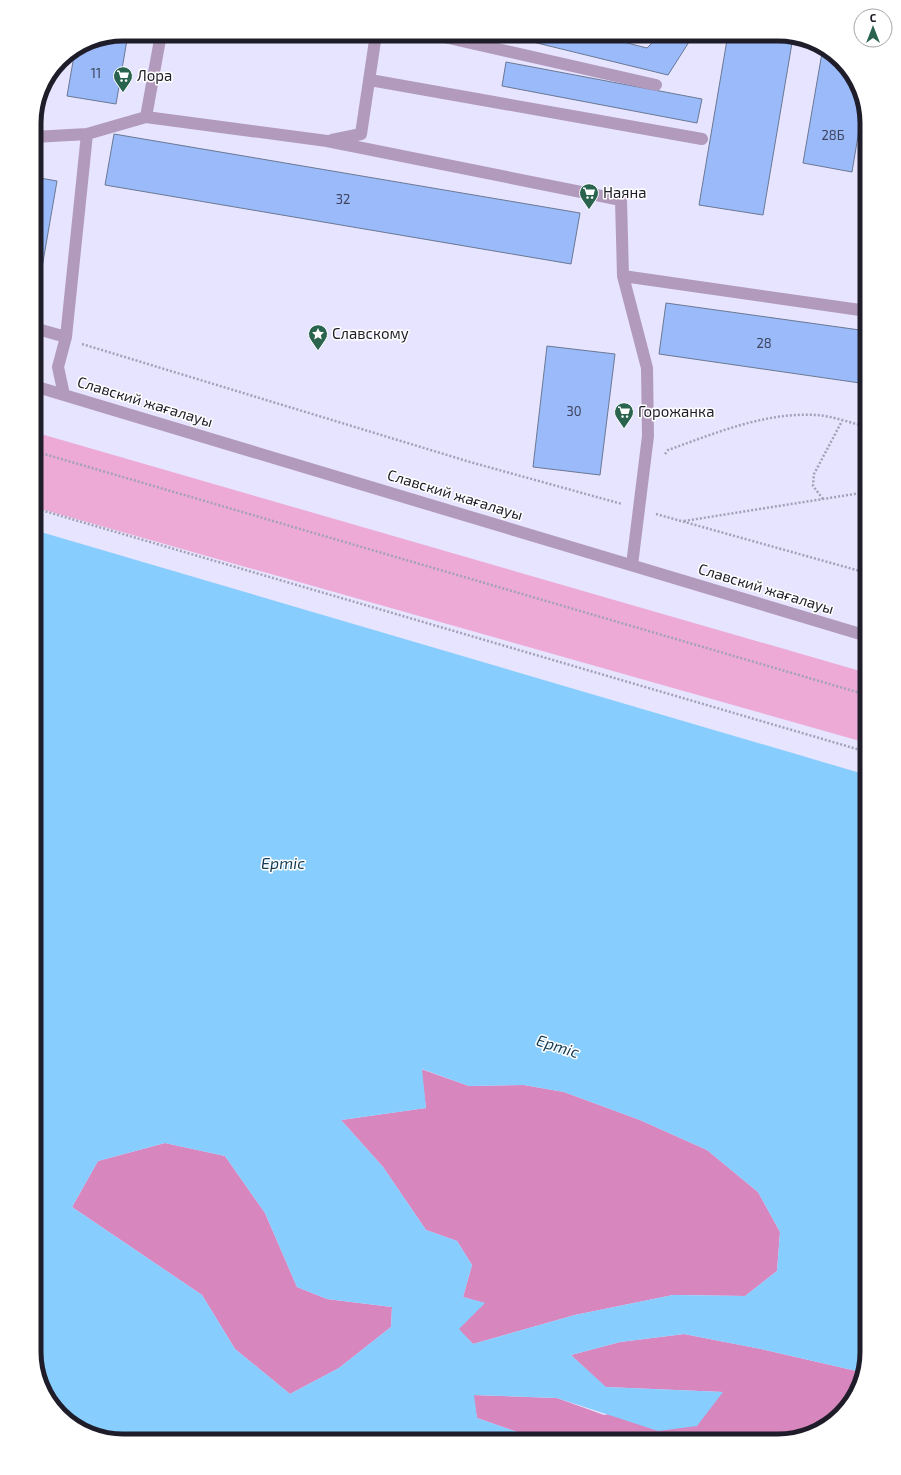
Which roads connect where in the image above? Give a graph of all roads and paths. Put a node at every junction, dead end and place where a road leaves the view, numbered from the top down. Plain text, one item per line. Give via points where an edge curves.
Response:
1 (160, 41) edge
2 (375, 41) edge
3 (462, 41) edge
4 (370, 80) junction
5 (656, 85) dead end
6 (146, 117) junction
7 (87, 134) junction
8 (41, 137) edge
9 (702, 139) dead end
10 (327, 141) junction
11 (623, 276) junction
12 (860, 310) edge
13 (41, 330) edge
14 (65, 338) junction
15 (41, 388) edge
16 (64, 395) junction
17 (842, 421) junction
18 (860, 425) edge
19 (41, 453) edge
20 (661, 459) dead end
21 (860, 493) edge
22 (824, 499) junction
23 (639, 509) junction
24 (41, 510) edge
25 (681, 521) junction
26 (632, 565) junction
27 (860, 571) edge
28 (860, 634) edge
29 (860, 693) edge
30 (860, 750) edge

1 - 6 street
2 - 4 street
3 - 5 street
4 - 9 street
4 - 10 street via 361,134
6 - 7 street
6 - 10 street
7 - 8 street
7 - 14 street
10 - 11 street via 621,200
11 - 12 street
11 - 23 street via 647,368 648,436
13 - 14 street
14 - 16 street via 58,367
14 - 23 path via 470,462
15 - 16 street, Славский жағалауы
16 - 26 street, Славский жағалауы
17 - 18 path
17 - 20 path via 818,415 765,418 668,450
17 - 22 path via 814,474 813,486
19 - 29 path
21 - 22 path
22 - 25 path
23 - 25 path
23 - 26 street
24 - 30 path
25 - 27 path
26 - 28 street, Славский жағалауы

